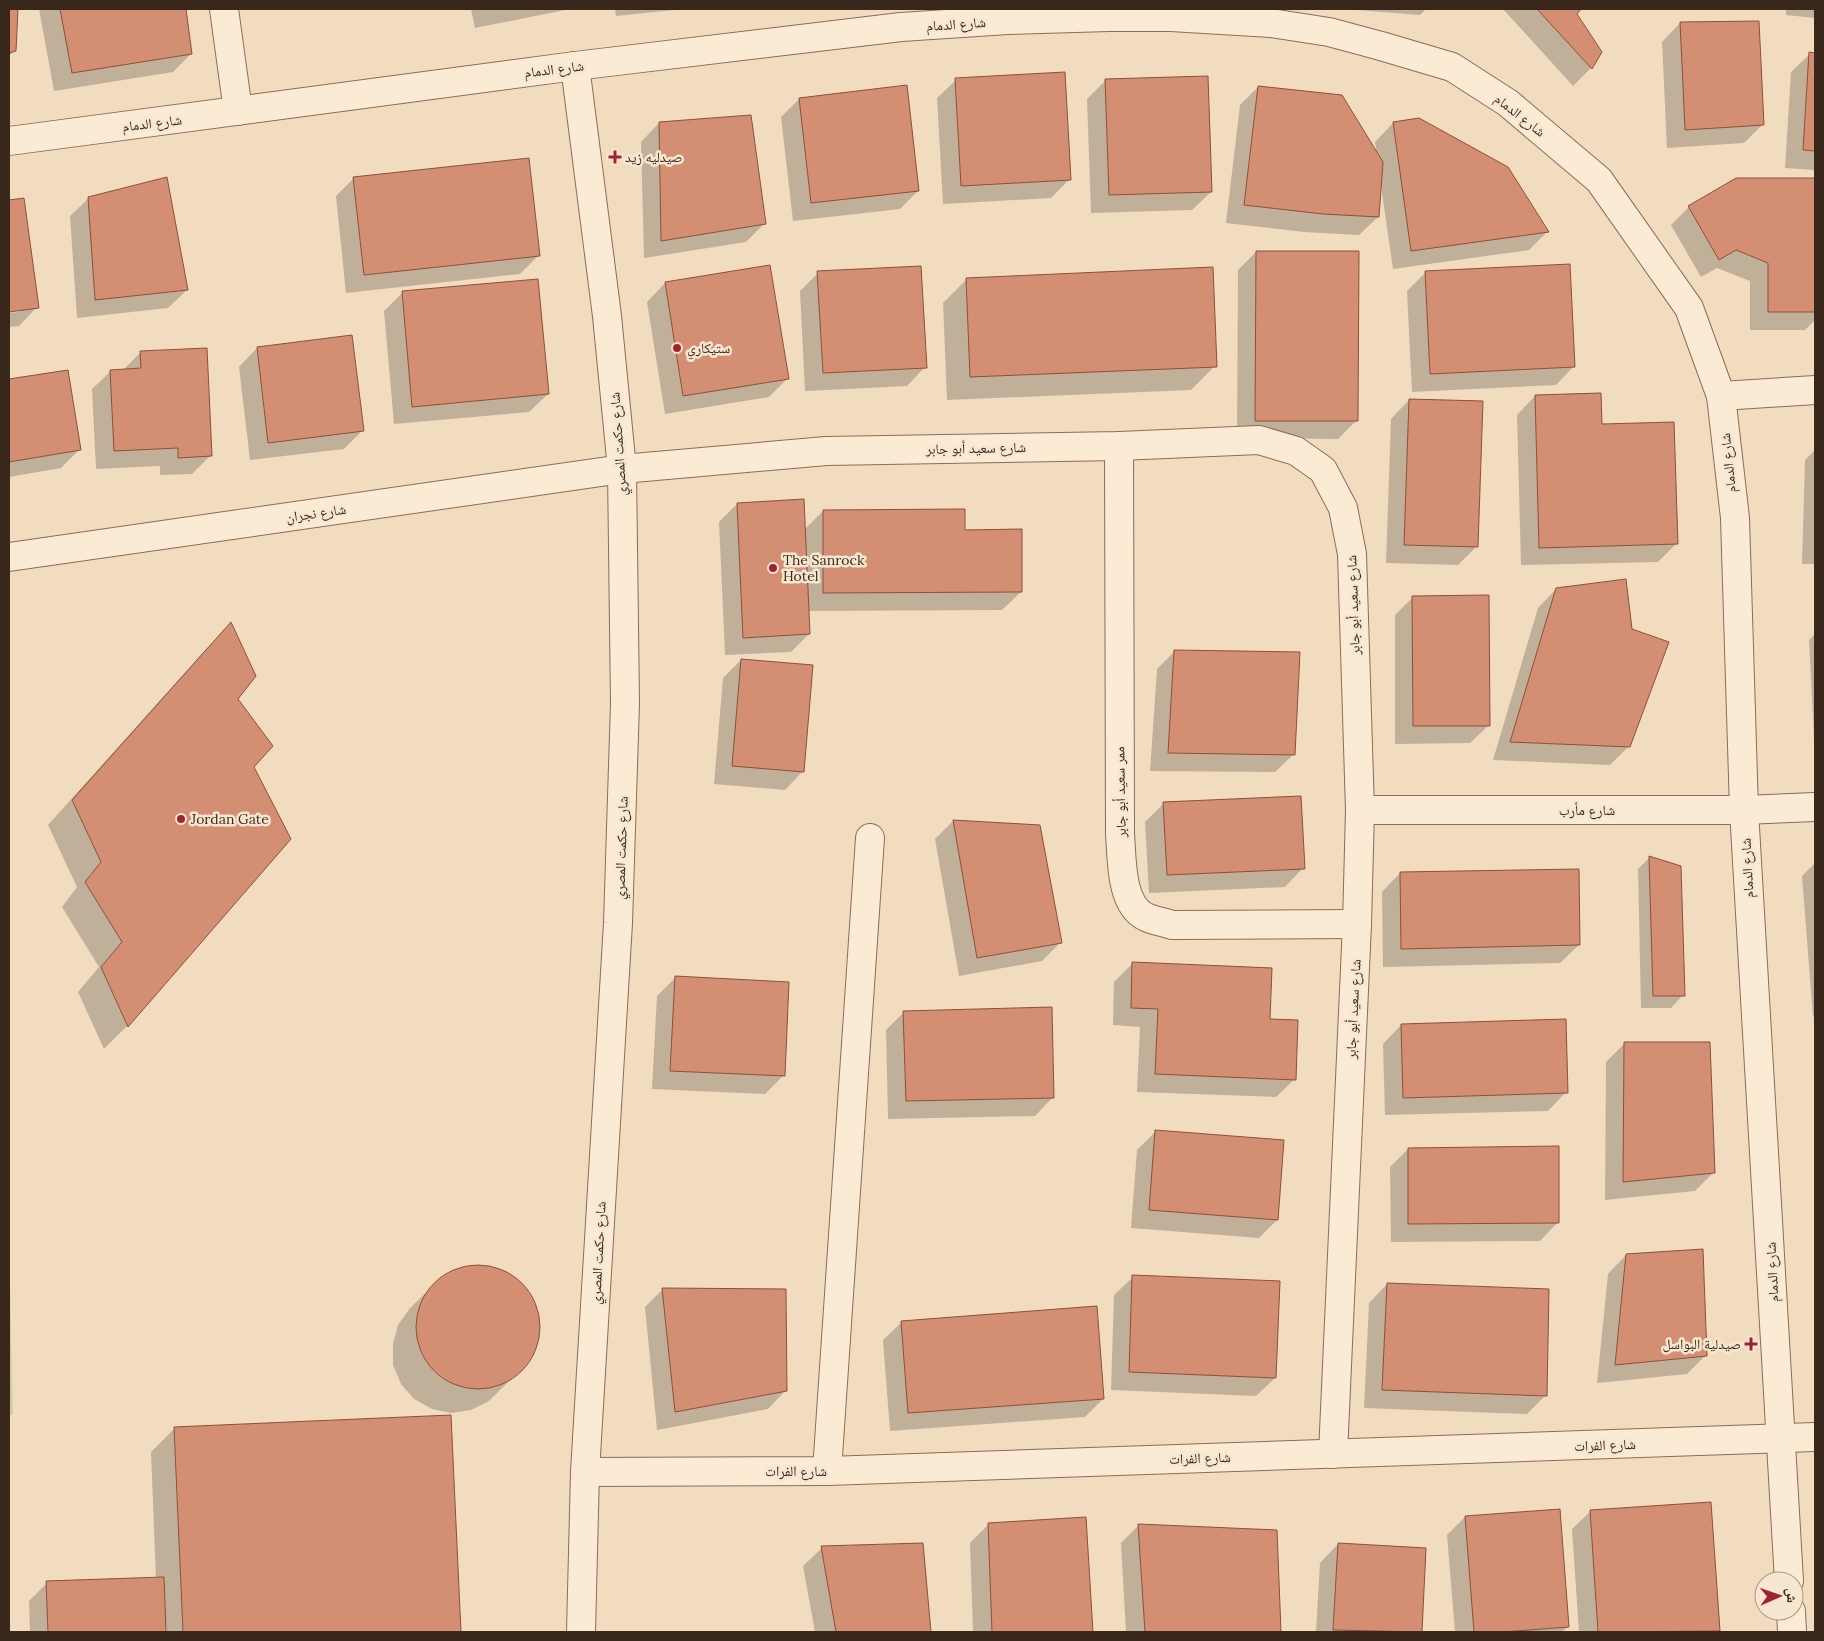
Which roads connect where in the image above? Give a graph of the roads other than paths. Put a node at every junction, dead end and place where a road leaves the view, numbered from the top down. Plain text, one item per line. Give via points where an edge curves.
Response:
1 (224, 9) edge
2 (575, 66) junction
3 (238, 112) junction
4 (9, 141) edge
5 (1815, 390) edge
6 (1721, 396) junction
7 (1118, 446) junction
8 (622, 469) junction
9 (9, 557) edge
10 (1815, 807) edge
11 (1360, 810) junction
12 (1744, 810) junction
13 (870, 838) dead end
14 (1357, 924) junction
15 (1815, 1437) edge
16 (1781, 1439) junction
17 (1333, 1454) junction
18 (827, 1471) junction
19 (585, 1472) junction
20 (1789, 1571) edge
21 (581, 1632) edge

1 - 3 street
2 - 3 street, شارع الدمام
2 - 6 street, شارع الدمام via 901,27 1109,17 1271,23 1329,32 1381,46 1452,68 1508,103 1599,180 1689,308
2 - 8 street, شارع حكمت المصري via 607,316
3 - 4 street, شارع الدمام
5 - 6 street
6 - 12 street, شارع الدمام via 1735,518
7 - 8 street, شارع سعيد أبو جابر via 826,451
7 - 11 street, شارع سعيد أبو جابر via 1259,440 1296,451 1323,470 1343,508 1352,554
7 - 14 street, ممر سعيد أبو جابر via 1120,834 1124,886 1131,902 1144,916 1172,925
8 - 9 street, شارع نجران
8 - 19 street, شارع حكمت المصري via 625,703 622,827
10 - 12 street, شارع مأرب
11 - 12 street, شارع مأرب
11 - 14 street, شارع سعيد أبو جابر
12 - 16 street, شارع الدمام
13 - 18 street
14 - 17 street, شارع سعيد أبو جابر
15 - 16 street, شارع الفرات
16 - 17 street, شارع الفرات
16 - 20 street, شارع الدمام
17 - 18 street, شارع الفرات
18 - 19 street, شارع الفرات
19 - 21 street, شارع حكمت المصري

